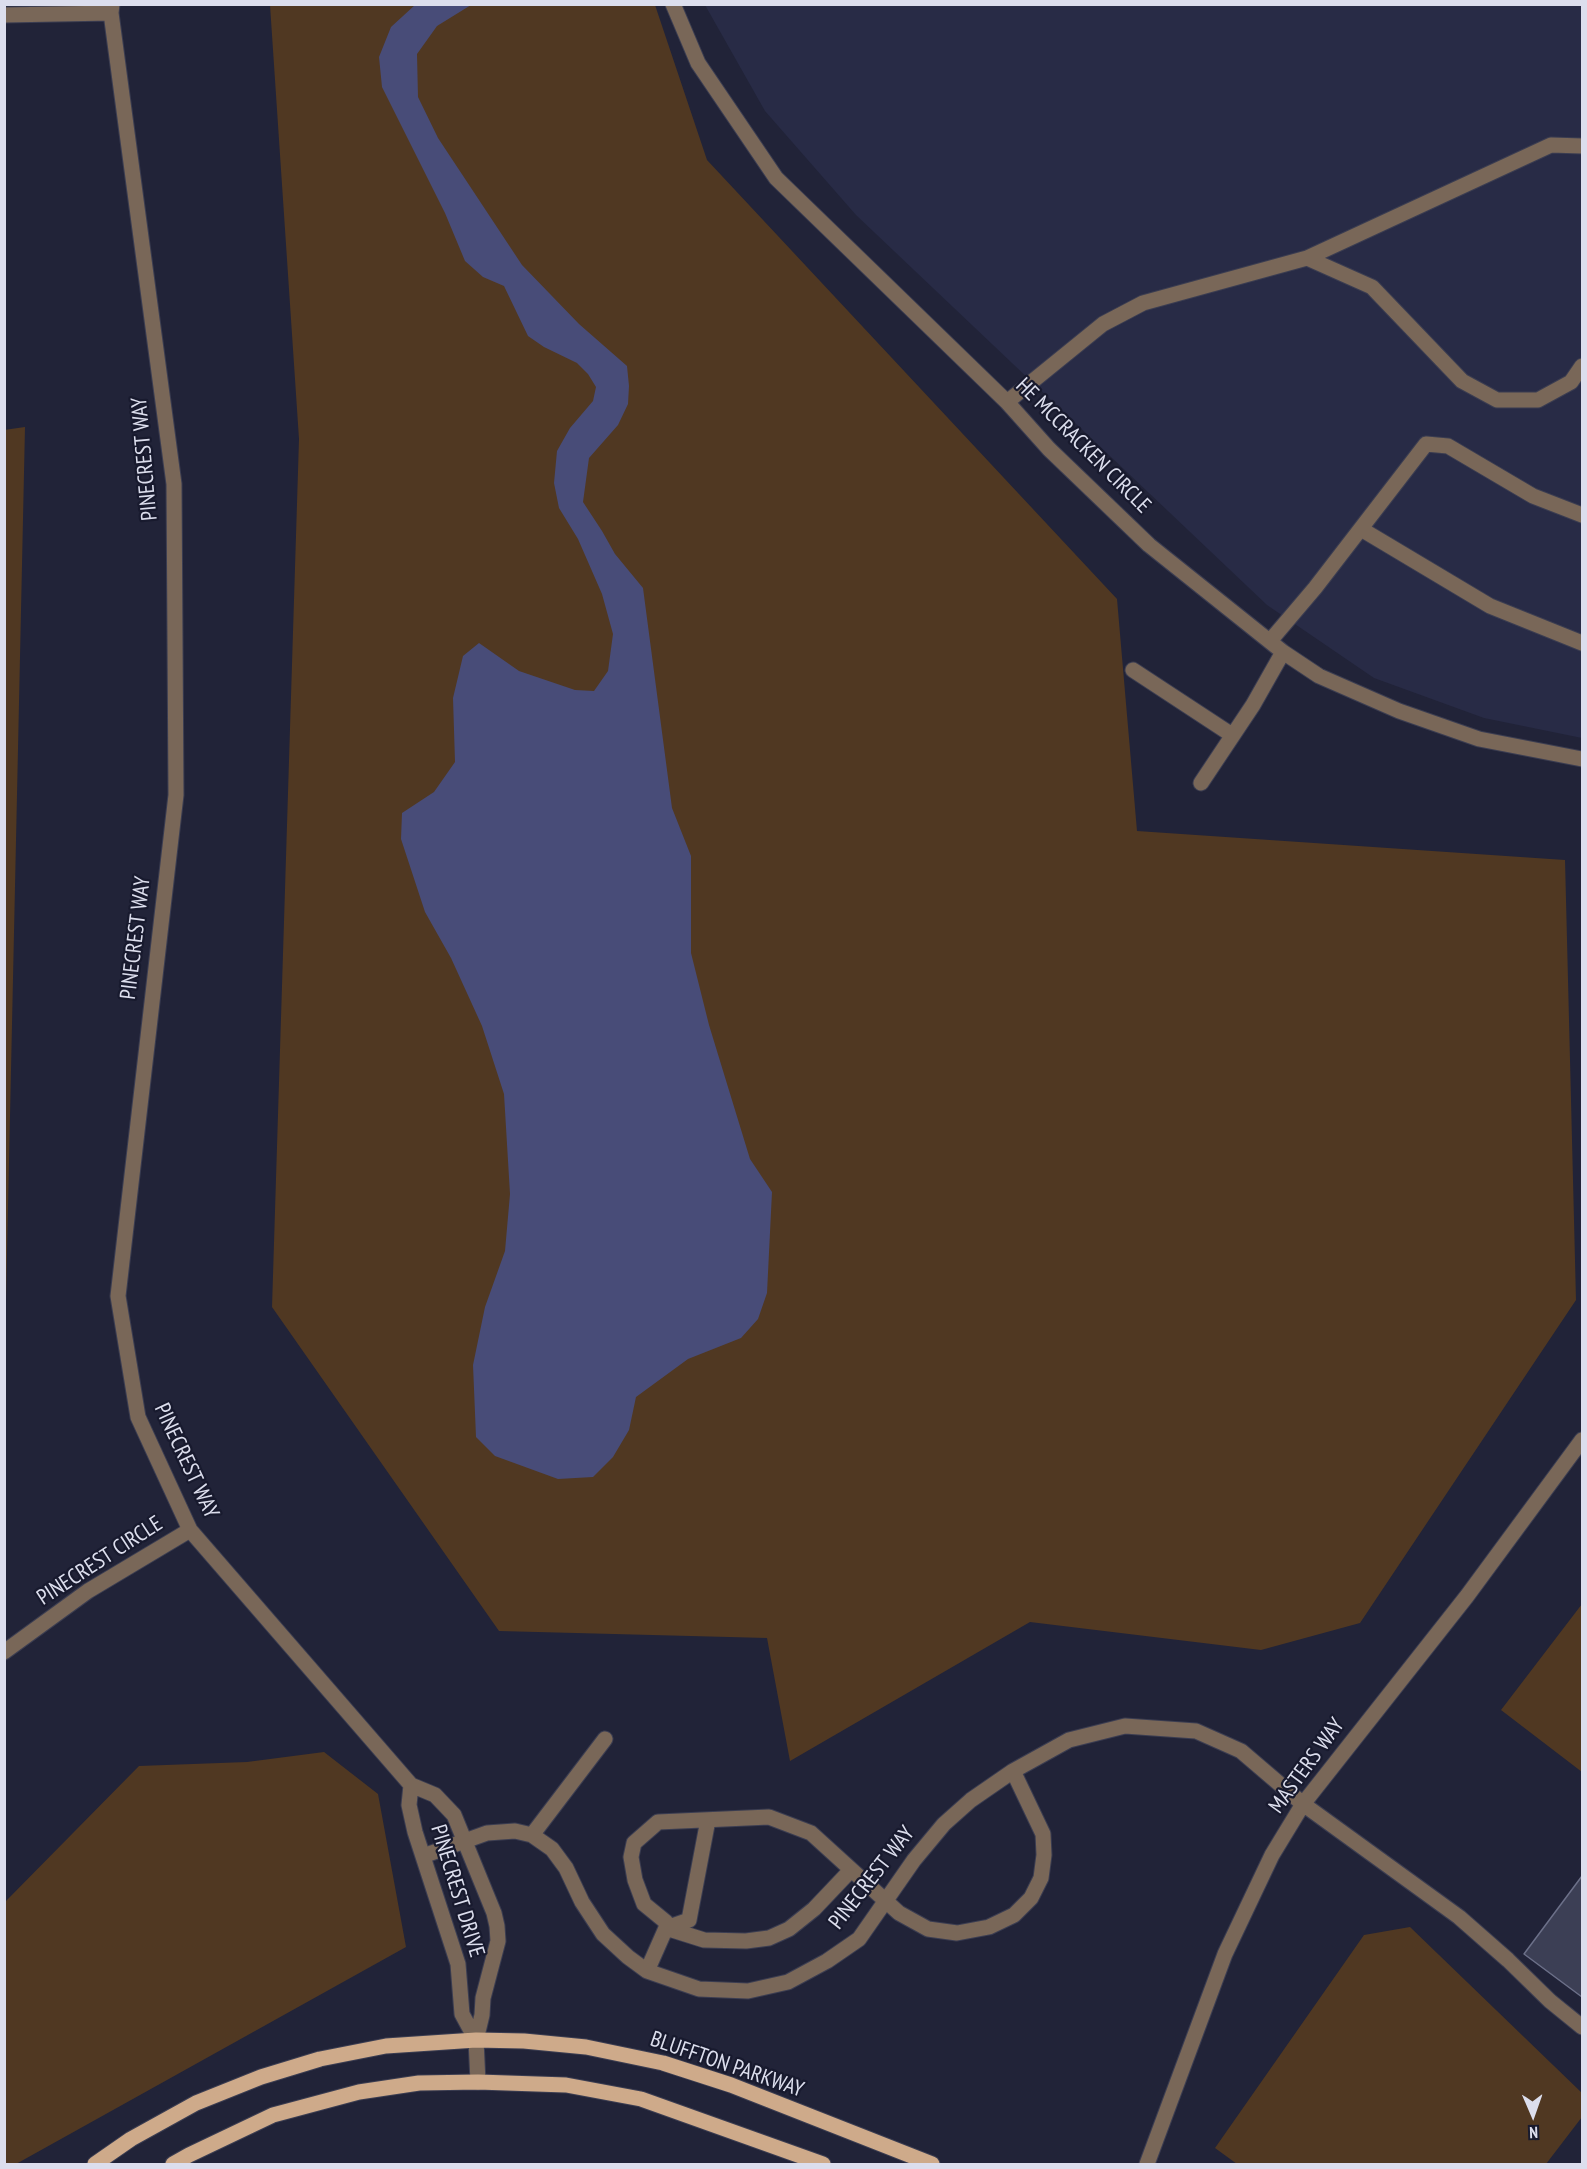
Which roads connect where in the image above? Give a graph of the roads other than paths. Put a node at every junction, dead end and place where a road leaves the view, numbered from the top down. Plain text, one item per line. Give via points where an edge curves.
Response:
1 (673, 4) edge
2 (111, 9) edge
3 (4, 15) edge
4 (1582, 146) edge
5 (1307, 258) junction
6 (1582, 366) edge
7 (1007, 402) junction
8 (1582, 515) edge
9 (1361, 529) junction
10 (1270, 641) junction
11 (1582, 643) edge
12 (1282, 652) junction
13 (1133, 670) dead end
14 (1232, 735) junction
15 (1582, 759) edge
16 (1201, 783) dead end
17 (1582, 1440) edge
18 (190, 1530) junction
19 (4, 1652) edge
20 (605, 1739) dead end
21 (1013, 1771) junction
22 (411, 1785) junction
23 (1303, 1804) junction
24 (708, 1820) junction
25 (532, 1835) junction
26 (466, 1840) junction
27 (423, 1856) junction
28 (851, 1870) junction
29 (885, 1901) junction
30 (666, 1928) junction
31 (647, 1971) junction
32 (1582, 2027) edge
33 (476, 2040) junction
34 (478, 2082) junction
35 (95, 2164) edge
36 (173, 2164) edge
37 (823, 2164) edge
38 (932, 2164) edge
39 (1147, 2164) edge

1 - 7 street, HE MCCRACKEN CIRCLE via 698,63 776,178
2 - 3 street
2 - 18 street, PINECREST WAY via 174,484 176,783 118,1296 138,1417
4 - 5 street via 1551,145
5 - 6 street via 1372,288 1462,381 1497,400 1538,400 1571,382
5 - 7 street via 1143,303 1103,324
7 - 10 street, HE MCCRACKEN CIRCLE via 1049,449 1149,544
8 - 9 street via 1533,496 1448,446 1426,444
9 - 10 street
9 - 11 street via 1490,606
10 - 12 street, HE MCCRACKEN CIRCLE
12 - 14 street
12 - 15 street, HE MCCRACKEN CIRCLE via 1319,676 1399,711 1479,739
13 - 14 street
14 - 16 street
17 - 23 street, MASTERS WAY via 1467,1596
18 - 19 street, PINECREST CIRCLE via 88,1591
18 - 22 street, PINECREST WAY
20 - 25 street
21 - 23 street, PINECREST WAY via 1069,1740 1125,1726 1196,1731 1241,1752
21 - 29 street, PINECREST WAY via 944,1824
21 - 29 street via 1043,1834 1041,1878 1031,1899 1014,1915 989,1927 957,1933 928,1929
22 - 26 street, PINECREST DRIVE via 435,1796 454,1815
22 - 27 street, PINECREST DRIVE via 409,1805
23 - 32 street, PINECREST WAY via 1459,1917
23 - 39 street, MASTERS WAY via 1272,1855 1225,1954
24 - 28 street via 769,1817 811,1833
24 - 30 street via 689,1920
24 - 30 street via 658,1822 634,1843 634,1880 644,1904 666,1922
25 - 26 street via 515,1831 487,1833
25 - 31 street, PINECREST WAY via 552,1850 566,1868 603,1934
26 - 27 street
26 - 33 street, PINECREST DRIVE via 494,1913 498,1941
27 - 33 street, PINECREST DRIVE via 458,1964 462,2014
28 - 29 street
28 - 30 street via 814,1909 770,1938 704,1940
29 - 31 street, PINECREST WAY via 859,1939 788,1982 747,1991 699,1989
30 - 31 street
33 - 34 street
33 - 35 main road, BLUFFTON PARKWAY via 386,2046 320,2059 261,2077 196,2103 130,2139
33 - 38 main road, BLUFFTON PARKWAY via 585,2047 663,2062
34 - 36 main road via 419,2083 369,2091 273,2115
34 - 37 main road via 566,2085 641,2099

